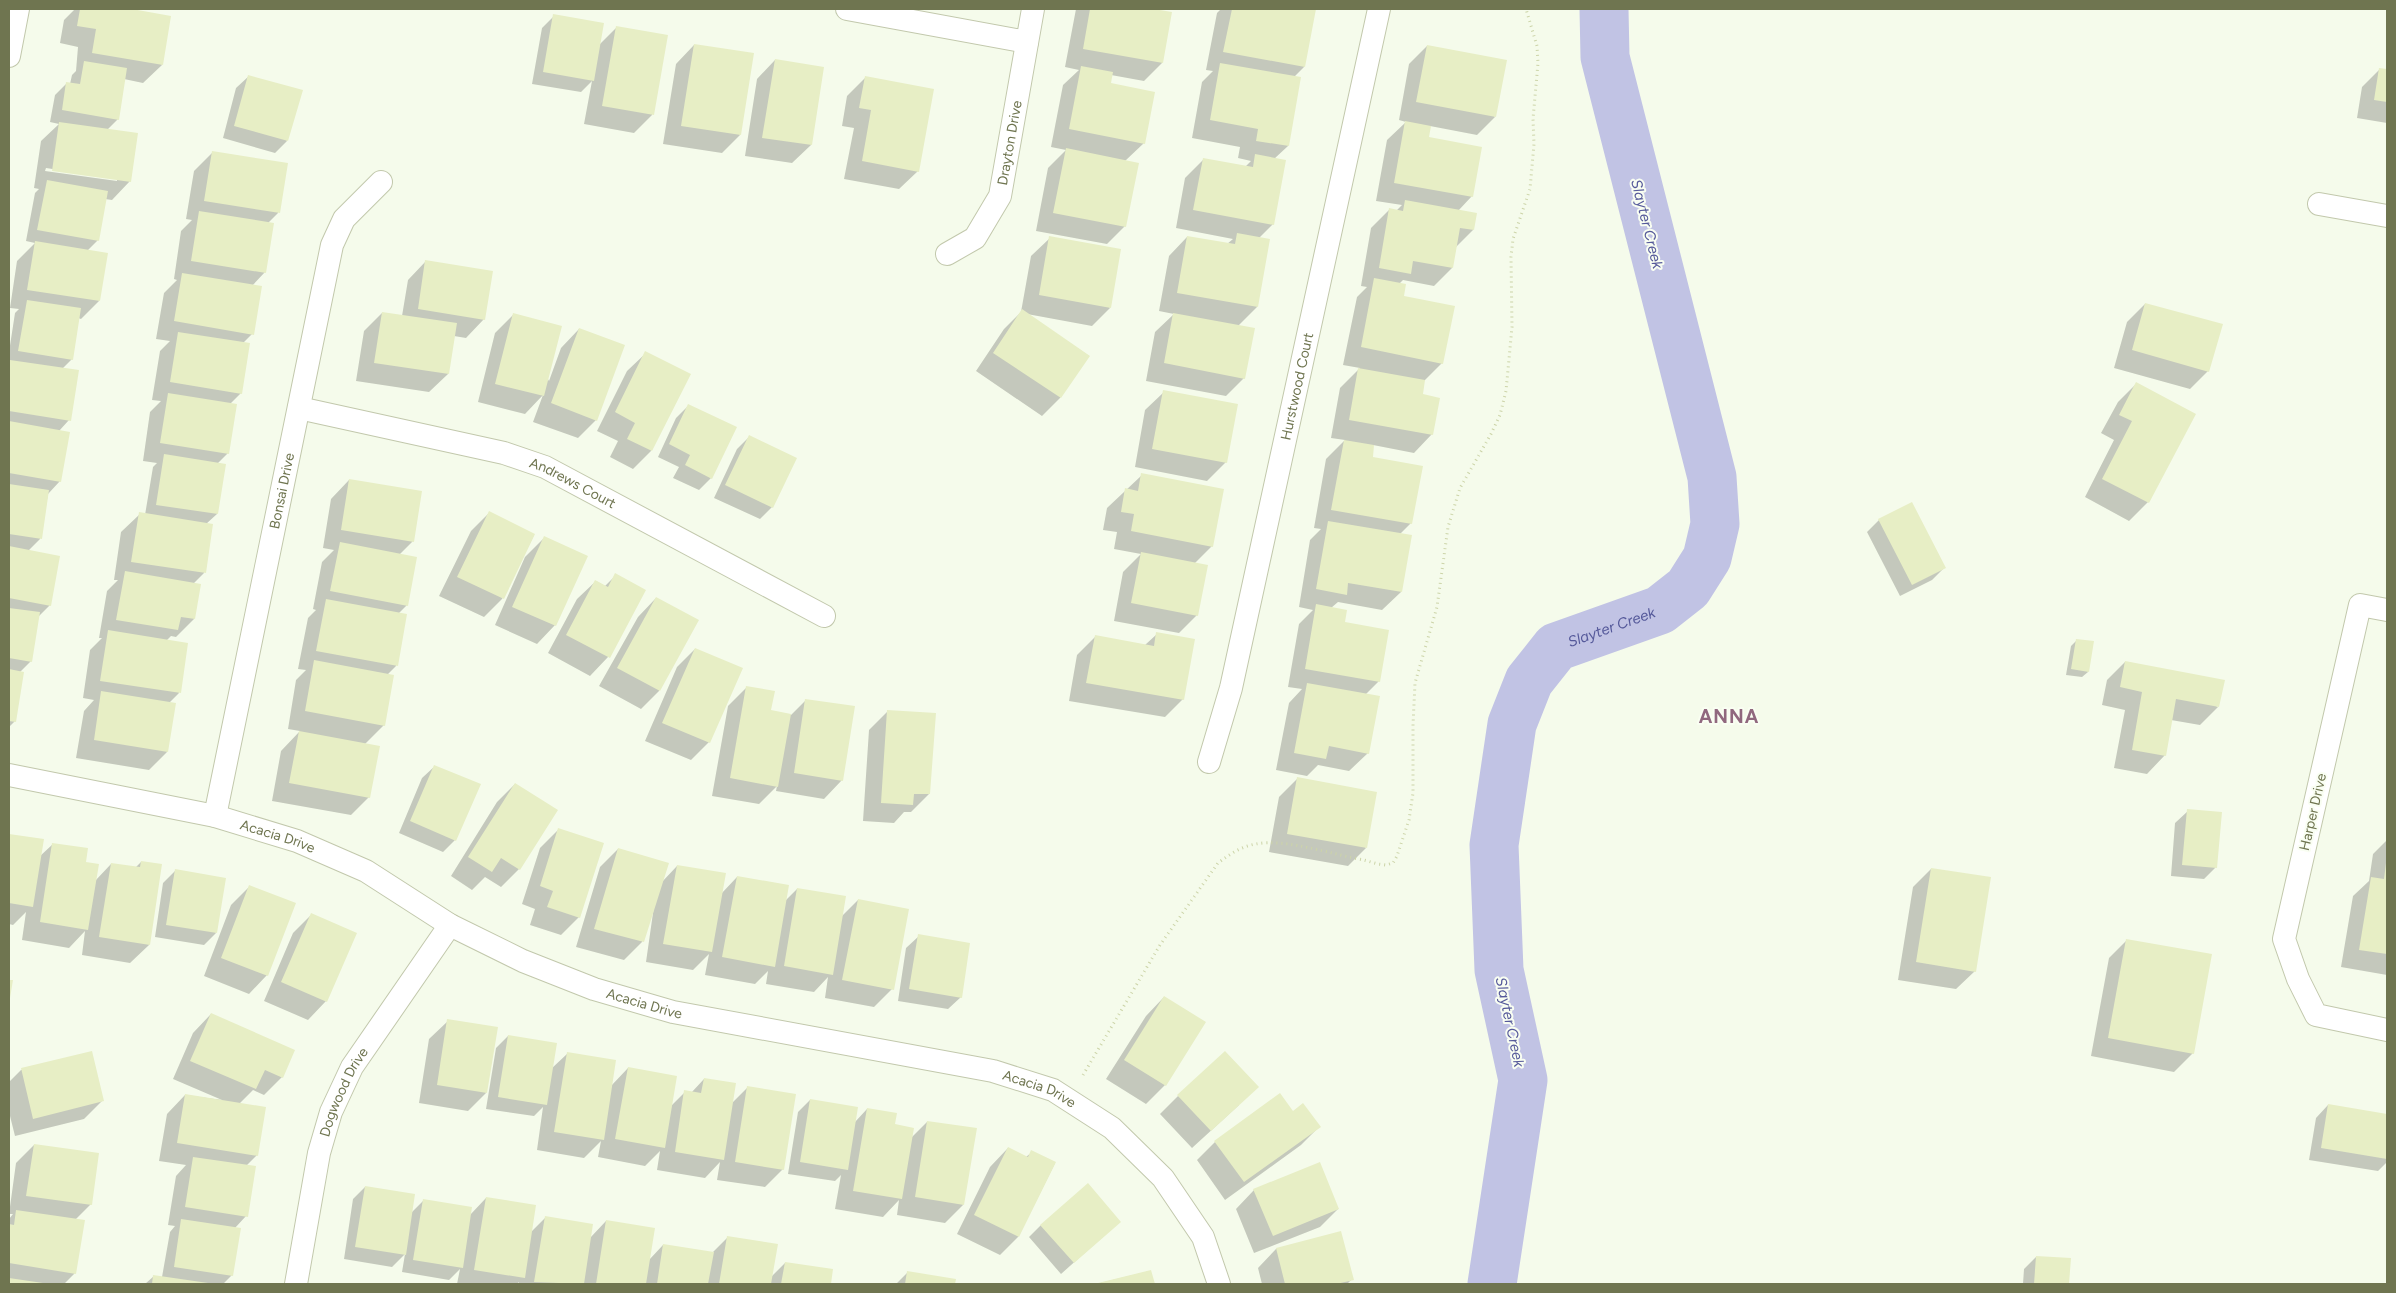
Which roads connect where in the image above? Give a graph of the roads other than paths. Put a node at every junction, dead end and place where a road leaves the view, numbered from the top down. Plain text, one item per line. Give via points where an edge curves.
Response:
1 (18, 9) edge
2 (847, 9) edge
3 (1033, 9) edge
4 (1379, 9) edge
5 (1027, 42) junction
6 (9, 56) edge
7 (381, 182) dead end
8 (2319, 204) dead end
9 (2387, 216) edge
10 (946, 254) dead end
11 (299, 408) junction
12 (2387, 610) edge
13 (824, 616) dead end
14 (1209, 762) dead end
15 (9, 775) edge
16 (215, 816) junction
17 (450, 925) junction
18 (2387, 1030) edge
19 (296, 1284) edge
20 (1219, 1284) edge

1 - 6 street
2 - 5 street
3 - 5 street, Drayton Drive
4 - 14 street, Hurstwood Court via 1231,688
5 - 10 street, Drayton Drive via 1000,196 976,238
7 - 11 street, Bonsai Drive via 344,219 332,245
8 - 9 street
11 - 13 street, Andrews Court via 504,453 544,467
11 - 16 street, Bonsai Drive
12 - 18 street, Harper Drive via 2360,605 2284,939 2298,979 2316,1015
15 - 16 street, Acacia Drive
16 - 17 street, Acacia Drive via 297,841 366,871
17 - 19 street, Dogwood Drive via 352,1067 331,1112 320,1153
17 - 20 street, Acacia Drive via 523,961 594,989 673,1012 993,1070 1053,1090 1112,1128 1163,1178 1202,1237

